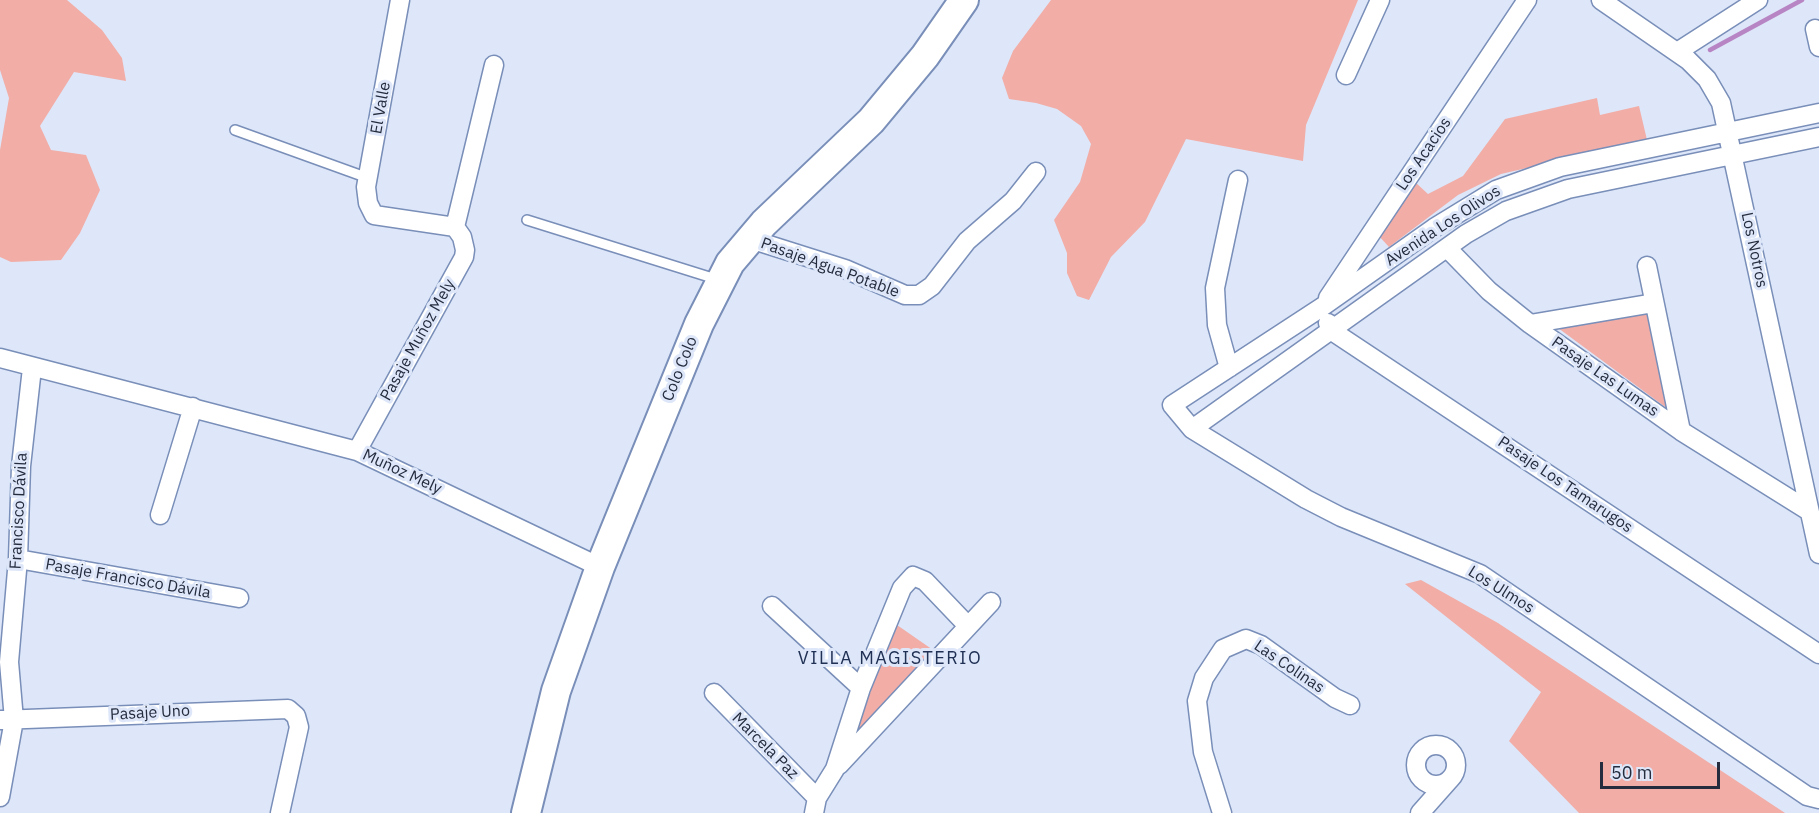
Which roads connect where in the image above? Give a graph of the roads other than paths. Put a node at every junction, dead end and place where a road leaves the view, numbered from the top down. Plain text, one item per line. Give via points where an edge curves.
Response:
1 (400, 0) edge
2 (964, 0) edge
3 (1380, 0) edge
4 (1527, 0) edge
5 (1601, 0) edge
6 (1758, 0) edge
7 (1815, 29) dead end
8 (1819, 47) edge
9 (1677, 52) junction
10 (494, 65) dead end
11 (1346, 75) dead end
12 (1819, 113) edge
13 (235, 130) dead end
14 (1729, 132) junction
15 (1819, 137) edge
16 (1733, 155) junction
17 (1036, 172) dead end
18 (368, 178) junction
19 (1238, 180) dead end
20 (527, 220) dead end
21 (455, 227) junction
22 (750, 238) junction
23 (1447, 248) junction
24 (1647, 266) dead end
25 (721, 280) junction
26 (1654, 303) junction
27 (1322, 307) junction
28 (1530, 324) junction
29 (1332, 332) junction
30 (0, 358) edge
31 (32, 368) junction
32 (1230, 368) junction
33 (1172, 405) joint
34 (193, 407) junction
35 (1192, 429) junction
36 (1681, 431) junction
37 (357, 451) junction
38 (1809, 511) junction
39 (160, 516) dead end
40 (1819, 554) edge
41 (18, 559) junction
42 (600, 567) junction
43 (239, 598) dead end
44 (991, 602) dead end
45 (772, 606) dead end
46 (968, 626) junction
47 (1819, 654) edge
48 (861, 688) junction
49 (714, 693) dead end
50 (1350, 705) dead end
51 (7, 720) edge
52 (836, 769) junction
53 (1452, 777) dead end
54 (0, 797) edge
55 (1819, 799) edge
56 (816, 805) edge
57 (280, 813) edge
58 (526, 813) edge
59 (1222, 813) edge
60 (1420, 813) edge

1 - 18 street, El Valle
2 - 22 main road, Colo Colo via 925,56 871,121
3 - 11 street
4 - 27 street, Los Acacios
5 - 9 street, Los Notros
6 - 9 street
7 - 8 street
9 - 14 street, Los Notros via 1698,69 1714,90
10 - 21 street
12 - 14 street, Avenida Los Olivos
13 - 18 lane
14 - 16 street, Los Notros
14 - 27 street, Avenida Los Olivos via 1560,167 1517,180 1473,202
15 - 16 street, Avenida Los Olivos
16 - 23 street, Avenida Los Olivos via 1547,195 1485,222
16 - 38 street, Los Notros
17 - 22 street, Pasaje Agua Potable via 1013,201 967,241 932,286 919,295 905,295 844,269
18 - 21 street, El Valle via 366,197 374,215
19 - 32 street via 1215,288 1216,325
20 - 25 lane
21 - 37 street, Pasaje Muñoz Mely via 464,242 464,257
22 - 25 main road, Colo Colo
23 - 28 street, Pasaje Las Lumas via 1489,291
23 - 29 street, Avenida Los Olivos
24 - 26 street, Pasaje Las Lumas
25 - 42 main road, Colo Colo via 699,324
26 - 28 street, Pasaje Las Lumas
26 - 36 street, Pasaje Las Lumas
27 - 29 street
27 - 32 street, Avenida Los Olivos
28 - 36 street, Pasaje Las Lumas
29 - 35 street, Avenida Los Olivos
29 - 47 street, Pasaje Los Tamarugos
30 - 31 street, Muñoz Mely
31 - 34 street, Muñoz Mely
31 - 41 street, Francisco Dávila via 21,466
32 - 33 street, Avenida Los Olivos
33 - 35 street, Los Ulmos
34 - 37 street, Muñoz Mely
34 - 39 street
35 - 55 street, Los Ulmos via 1341,517 1480,573 1807,796
36 - 38 street, Pasaje Las Lumas
37 - 42 street, Muñoz Mely
38 - 40 street, Los Notros
41 - 43 street, Pasaje Francisco Dávila
41 - 51 street, Francisco Dávila
42 - 58 main road, Colo Colo via 556,691
44 - 46 street
45 - 48 street
46 - 48 street via 925,581 913,576 902,588
46 - 52 street
48 - 52 street
49 - 56 street, Marcela Paz
50 - 59 street, Las Colinas via 1261,645 1246,639 1222,649 1204,678 1197,701 1203,752
51 - 54 street, Francisco Dávila via 9,762
51 - 57 street, Pasaje Uno via 282,707 296,716 299,727
52 - 56 street
53 - 60 street

